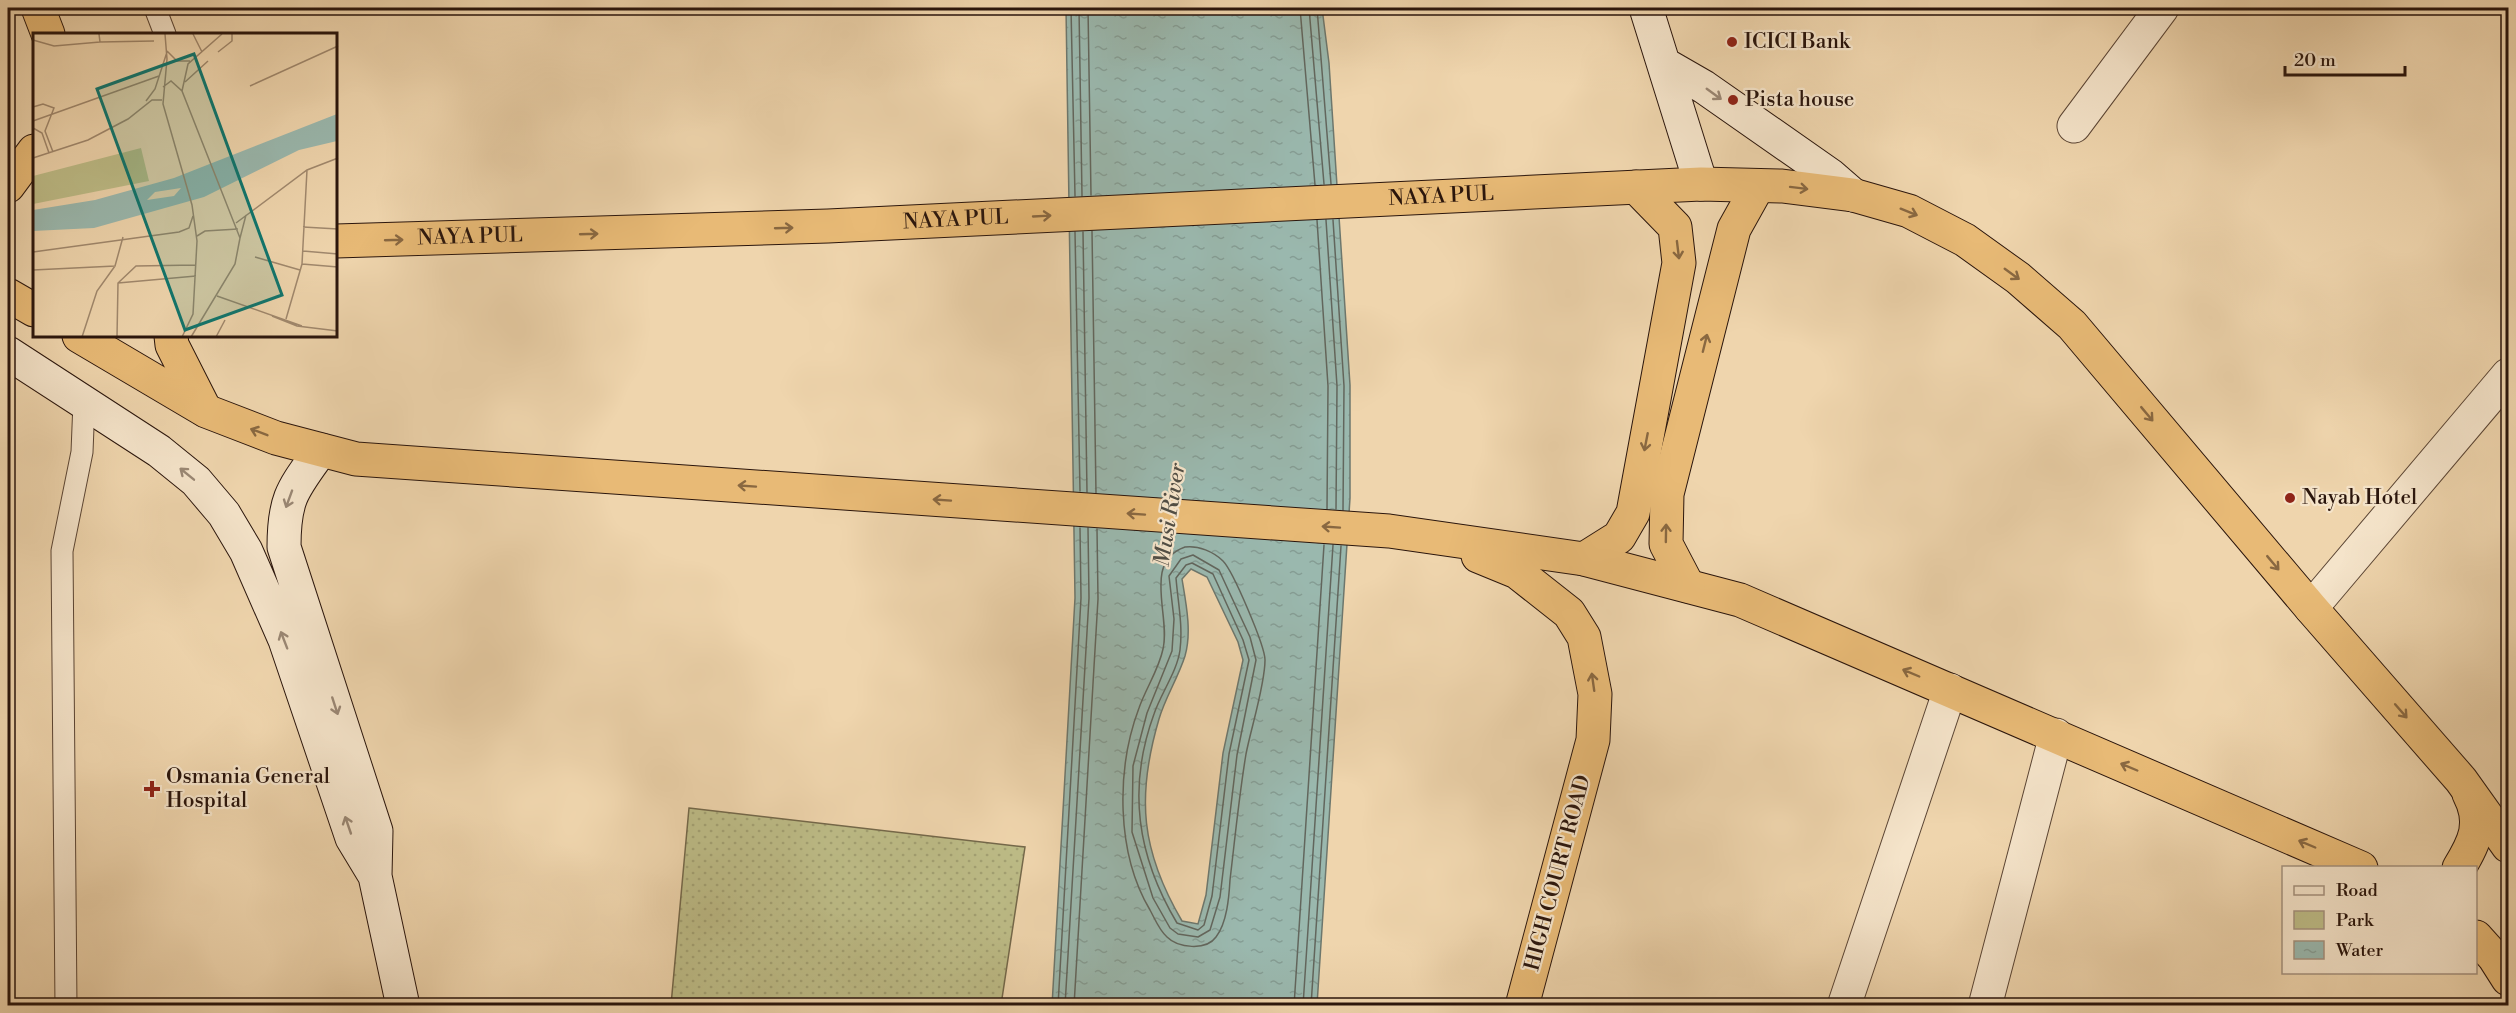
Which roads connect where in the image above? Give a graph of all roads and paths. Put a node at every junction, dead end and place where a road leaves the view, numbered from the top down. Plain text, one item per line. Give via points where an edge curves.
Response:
1 (38, 8) edge
2 (155, 8) edge
3 (1646, 8) edge
4 (2162, 8) edge
5 (48, 33) edge
6 (165, 33) edge
7 (1664, 64) junction
8 (2074, 126) dead end
9 (33, 152) edge
10 (1701, 184) junction
11 (8, 186) edge
12 (1758, 186) junction
13 (1636, 187) junction
14 (1853, 195) junction
15 (338, 241) edge
16 (8, 295) edge
17 (33, 309) edge
18 (82, 338) edge
19 (171, 338) edge
20 (8, 353) edge
21 (2508, 375) edge
22 (84, 402) junction
23 (206, 411) junction
24 (321, 450) junction
25 (1389, 531) junction
26 (1584, 560) junction
27 (1688, 586) junction
28 (2311, 608) junction
29 (1950, 690) junction
30 (2056, 735) junction
31 (2461, 780) junction
32 (2508, 846) edge
33 (2359, 866) edge
34 (2460, 866) edge
35 (375, 876) junction
36 (2477, 939) edge
37 (2508, 978) edge
38 (66, 1005) edge
39 (404, 1005) edge
40 (1522, 1005) edge
41 (1844, 1005) edge
42 (1985, 1005) edge

1 - 5 highway
2 - 6 lane
3 - 7 main road
4 - 8 main road
7 - 10 main road
7 -> 14 main road via 1704,87
9 - 11 highway
10 - 12 highway, NAYA PUL
10 - 13 highway, NAYA PUL
12 -> 14 highway, NAYA PUL
27 -> 12 highway via 1666,544 1667,494 1734,229
15 -> 13 highway, NAYA PUL via 828,226
13 -> 26 highway via 1675,227 1679,264 1633,513 1618,537
14 -> 28 highway, NAYA PUL via 1910,211 1965,240 2018,278 2072,326
16 - 17 highway
18 - 23 highway
19 - 23 highway via 181,366
20 - 22 main road
21 - 28 main road
35 -> 22 main road via 352,838 285,640 235,533 196,481 159,451
22 - 38 lane via 82,452 62,551
24 -> 23 highway via 276,438
25 -> 24 highway via 356,459
24 -> 35 main road via 293,488 284,515 284,548 376,831
25 - 26 highway
40 -> 25 highway, HIGH COURT ROAD via 1593,740 1595,694 1584,637 1569,613 1517,572 1478,556
26 - 27 highway
29 -> 27 highway via 1740,600
28 -> 31 highway, NAYA PUL
29 - 30 highway
29 - 41 main road
33 -> 30 highway
30 - 42 main road
31 - 32 highway
31 - 34 highway via 2476,808 2476,840
35 - 39 main road
36 - 37 highway

